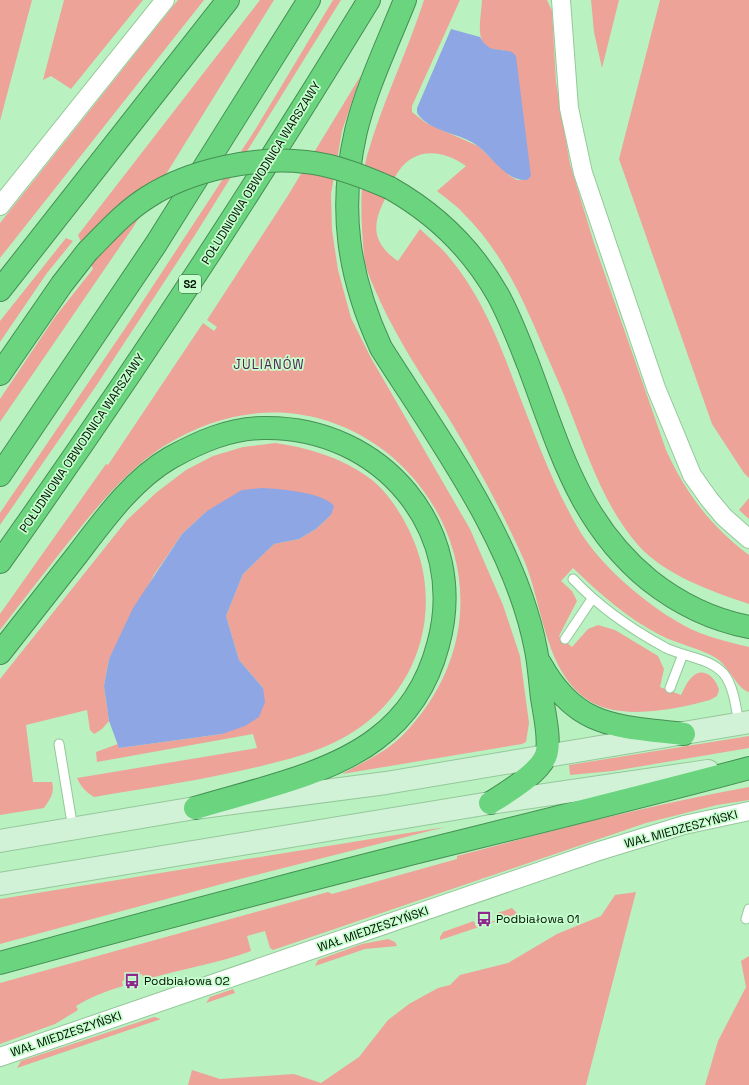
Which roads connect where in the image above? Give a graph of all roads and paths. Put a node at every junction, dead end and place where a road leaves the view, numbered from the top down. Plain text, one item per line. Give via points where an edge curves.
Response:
1 (165, 0) edge
2 (228, 0) edge
3 (309, 0) edge
4 (369, 0) edge
5 (405, 0) edge
6 (561, 0) edge
7 (0, 206) edge
8 (0, 290) edge
9 (0, 374) edge
10 (0, 475) edge
11 (749, 539) edge
12 (0, 562) edge
13 (573, 579) dead end
14 (592, 600) junction
15 (749, 627) edge
16 (564, 639) dead end
17 (0, 653) edge
18 (683, 654) junction
19 (537, 656) junction
20 (670, 688) dead end
21 (744, 723) edge
22 (684, 734) junction
23 (59, 744) dead end
24 (546, 755) junction
25 (749, 765) edge
26 (749, 768) edge
27 (490, 803) junction
28 (195, 808) junction
29 (749, 811) edge
30 (73, 829) junction
31 (0, 840) edge
32 (0, 884) edge
33 (749, 909) edge
34 (746, 919) dead end
35 (0, 963) edge
36 (0, 1057) edge

1 - 7 street
2 - 8 highway
3 - 10 highway via 156,244
4 - 12 highway, POŁUDNIOWA OBWODNICA WARSZAWY / S2 via 232,222
5 - 19 highway via 356,130 347,191 351,260 363,304 381,348 470,489 499,545 521,598
6 - 11 street via 569,108 583,173 656,388 692,475 724,517
9 - 15 highway, bridge via 87,252 148,197 185,179 235,164 310,162 368,178 415,202 434,217 481,268 515,330 574,486 598,526 612,543 643,575 681,602 716,618
13 - 14 lane
14 - 16 lane
14 - 18 lane via 618,619
17 - 28 highway via 103,521 150,472 204,440 246,429 296,429 335,439 354,448 387,472 402,487 426,522 439,556 442,573 444,614 434,662 424,683 412,703 394,723 377,739 357,752 314,771
18 - 20 lane
18 - 21 lane via 710,664 723,673 730,682
19 - 22 highway via 548,678 559,692 588,716 612,724
19 - 24 highway via 547,740
21 - 22 main road
22 - 24 main road
23 - 30 lane
24 - 27 highway via 535,771
24 - 28 main road via 386,783
25 - 27 main road
26 - 35 highway via 400,856
27 - 32 main road
28 - 30 main road
29 - 36 street, WAŁ MIEDZESZYŃSKI via 684,825 596,852
30 - 31 main road
33 - 34 lane

